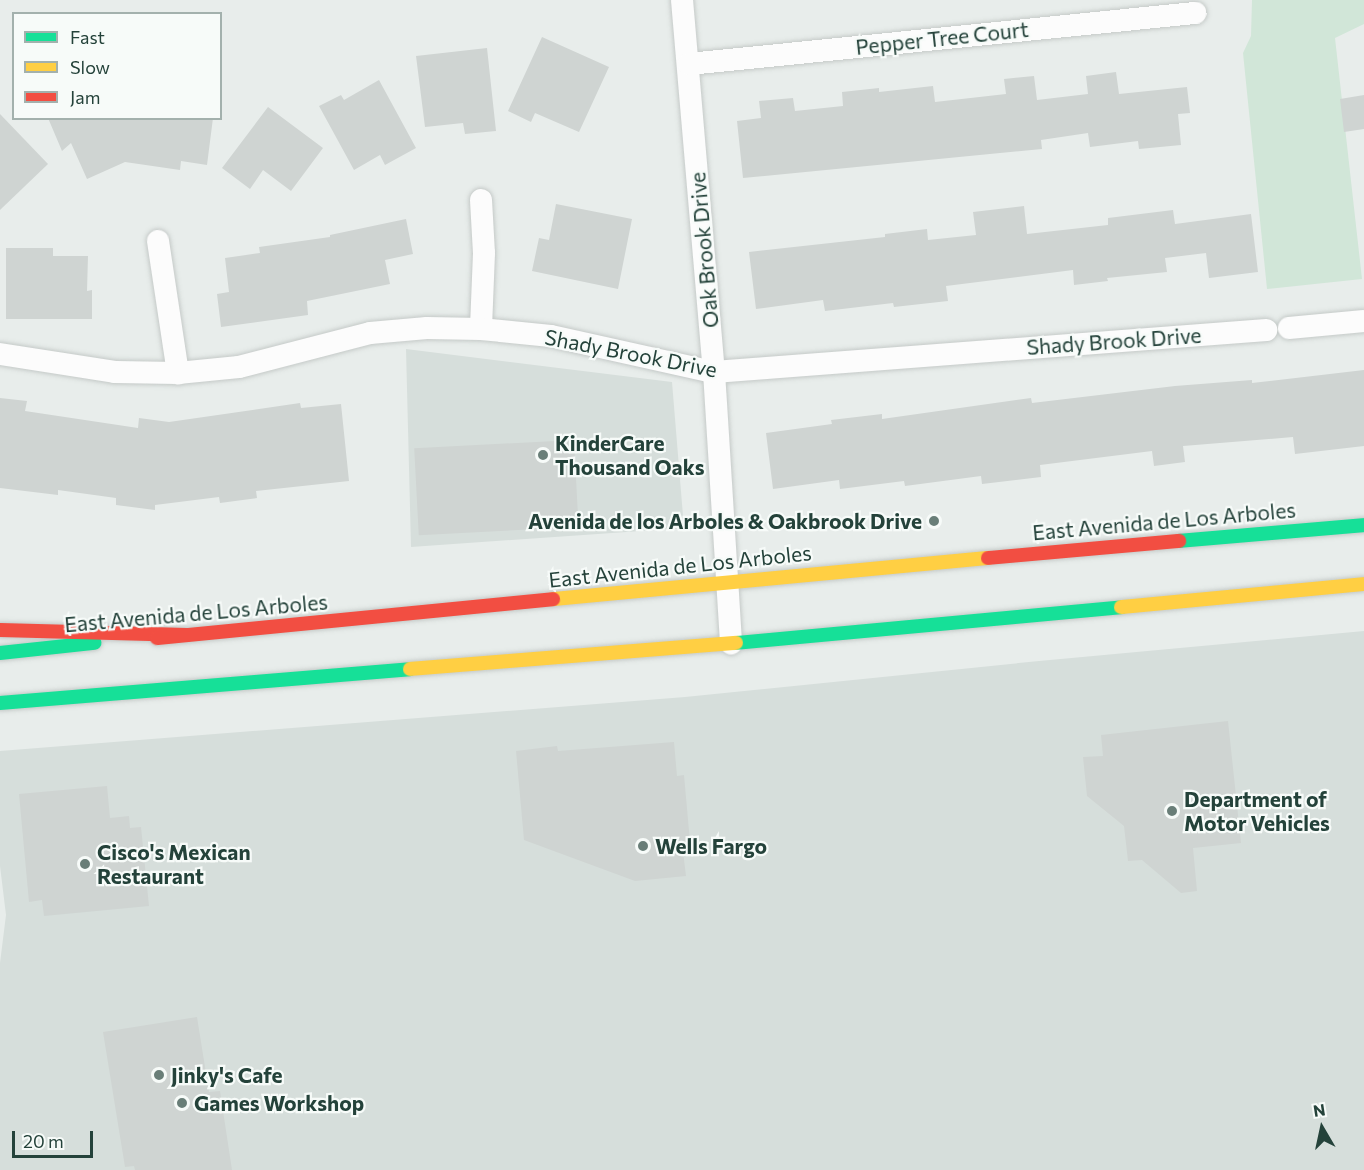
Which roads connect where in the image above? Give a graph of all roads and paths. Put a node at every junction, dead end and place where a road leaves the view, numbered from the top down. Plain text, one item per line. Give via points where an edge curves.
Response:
1 (682, 0) edge
2 (1195, 13) dead end
3 (689, 64) junction
4 (481, 200) dead end
5 (158, 241) dead end
6 (1364, 321) edge
7 (481, 329) junction
8 (0, 354) edge
9 (714, 372) junction
10 (178, 373) junction
11 (1364, 525) edge
12 (728, 582) junction
13 (1364, 584) edge
14 (0, 630) edge
15 (187, 635) junction
16 (731, 643) junction
17 (0, 653) edge
18 (0, 703) edge

1 - 3 street, Oak Brook Drive
2 - 3 street, Pepper Tree Court
3 - 9 street, Oak Brook Drive
4 - 7 street
5 - 10 street
6 - 9 street, Shady Brook Drive
7 - 9 street, Shady Brook Drive via 551,336
7 - 10 street, Shady Brook Drive via 370,333 239,367
8 - 10 street, Shady Brook Drive via 115,372
9 - 12 street, Oak Brook Drive
11 - 12 main road, East Avenida de Los Arboles
12 - 15 main road, East Avenida de Los Arboles
12 - 16 street, Oak Brook Drive
13 - 16 main road
14 - 15 main road
15 - 17 main road, East Avenida de Los Arboles
16 - 18 main road

